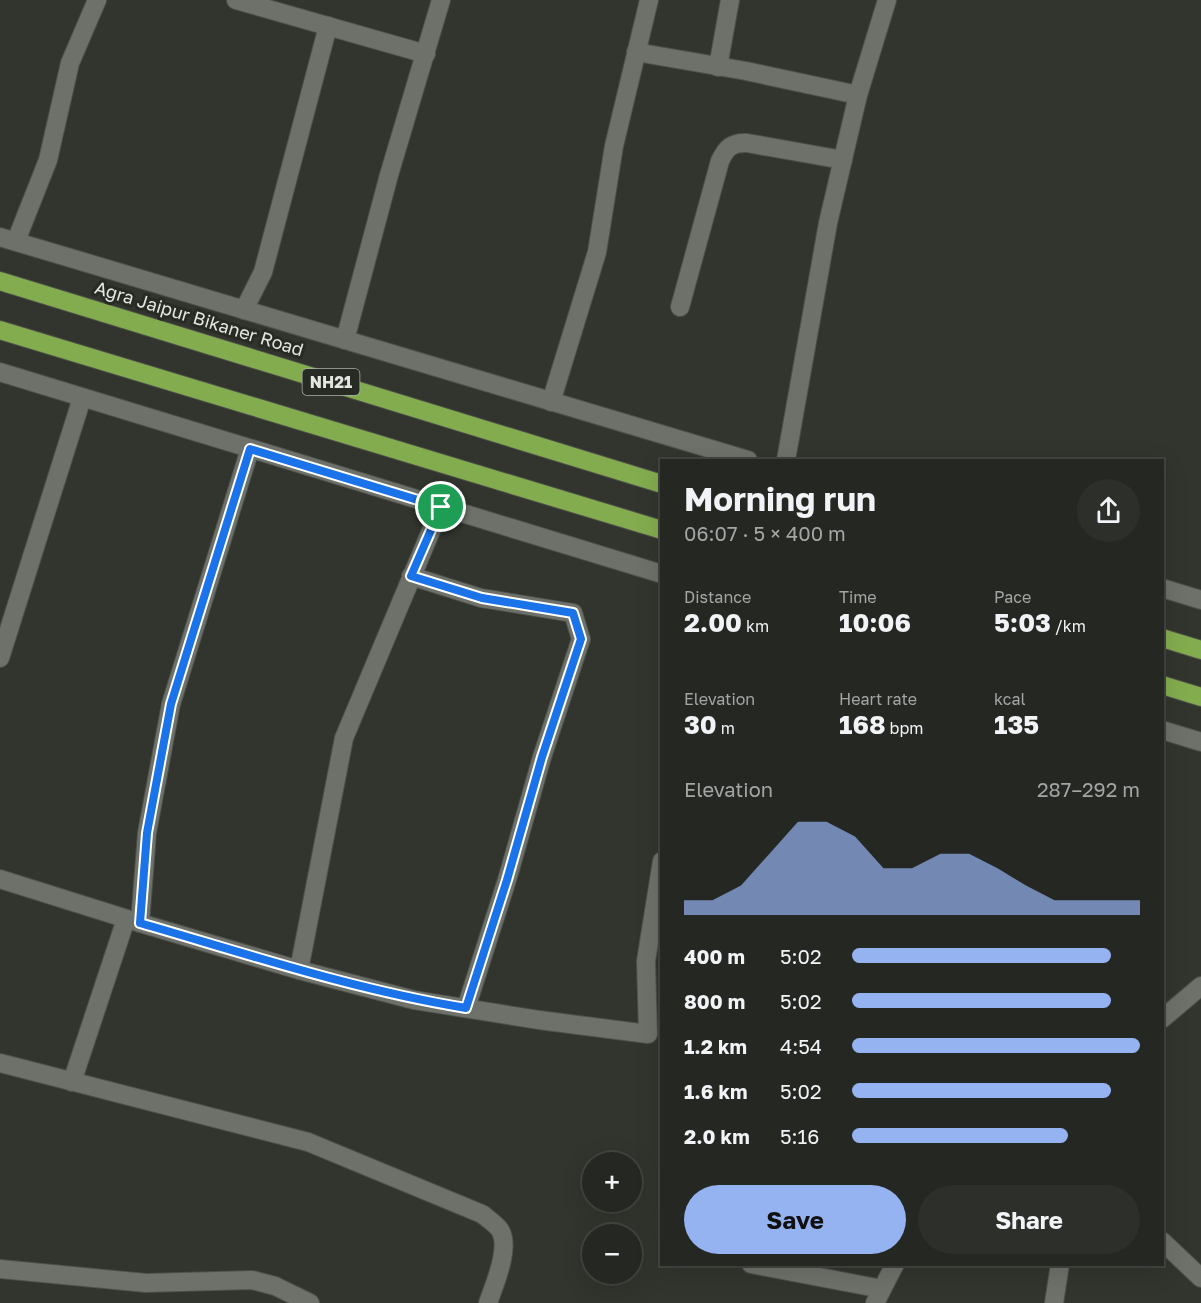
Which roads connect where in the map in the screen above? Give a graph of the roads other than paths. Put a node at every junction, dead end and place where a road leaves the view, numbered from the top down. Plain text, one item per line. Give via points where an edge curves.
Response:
1 (97, 0) edge
2 (236, 0) edge
3 (441, 0) edge
4 (649, 0) edge
5 (730, 0) edge
6 (887, 0) edge
7 (265, 4) edge
8 (328, 26) junction
9 (636, 52) junction
10 (426, 54) junction
11 (718, 66) junction
12 (858, 95) junction
13 (843, 160) junction
14 (8, 239) edge
15 (0, 280) edge
16 (680, 307) dead end
17 (244, 310) junction
18 (0, 330) edge
19 (345, 340) junction
20 (0, 372) edge
21 (82, 398) junction
22 (551, 402) junction
23 (250, 449) junction
24 (745, 459) edge
25 (786, 459) edge
26 (660, 483) edge
27 (441, 507) junction
28 (660, 529) edge
29 (660, 573) edge
30 (411, 576) junction
31 (1164, 589) edge
32 (1201, 600) edge
33 (1164, 639) edge
34 (1201, 650) edge
35 (0, 658) edge
36 (1164, 686) edge
37 (1201, 697) edge
38 (1164, 731) edge
39 (1201, 742) edge
40 (0, 879) edge
41 (660, 887) edge
42 (133, 921) junction
43 (654, 964) edge
44 (299, 970) junction
45 (1201, 986) edge
46 (466, 1008) junction
47 (1164, 1016) edge
48 (0, 1063) edge
49 (72, 1082) junction
50 (1165, 1246) edge
51 (759, 1266) edge
52 (894, 1266) edge
53 (1060, 1266) edge
54 (0, 1269) edge
55 (1201, 1278) edge
56 (878, 1296) edge
57 (310, 1303) edge
58 (488, 1303) edge
59 (1054, 1303) edge

1 - 14 street via 69,63 48,160
2 - 7 street
3 - 10 street
4 - 9 street
5 - 11 street
6 - 12 street
7 - 8 street
8 - 10 street
8 - 17 street via 263,272
9 - 11 street
9 - 22 street via 614,146 597,252
10 - 19 street
11 - 12 street
12 - 13 street
13 - 16 street via 747,143 730,146 720,161
13 - 25 street
14 - 17 street
15 - 26 highway, Agra Jaipur Bikaner Road / NH21
17 - 19 street
18 - 28 highway, NH21
19 - 22 street
20 - 21 street
21 - 23 street
21 - 35 street
22 - 24 street
23 - 27 street
23 - 42 street via 171,704
27 - 29 street
27 - 30 street
30 - 44 street via 344,738
30 - 46 street via 482,598 573,613 581,639
31 - 32 street
33 - 34 highway
36 - 37 highway
38 - 39 street
40 - 42 street
41 - 43 street
42 - 44 street
42 - 49 street
43 - 46 street via 648,1034
44 - 46 street via 414,1000
45 - 47 street
48 - 49 street
49 - 58 street via 308,1142 482,1214 500,1231 504,1246
50 - 55 street
51 - 56 street
52 - 56 street
53 - 59 street
54 - 57 street via 146,1282 252,1280

